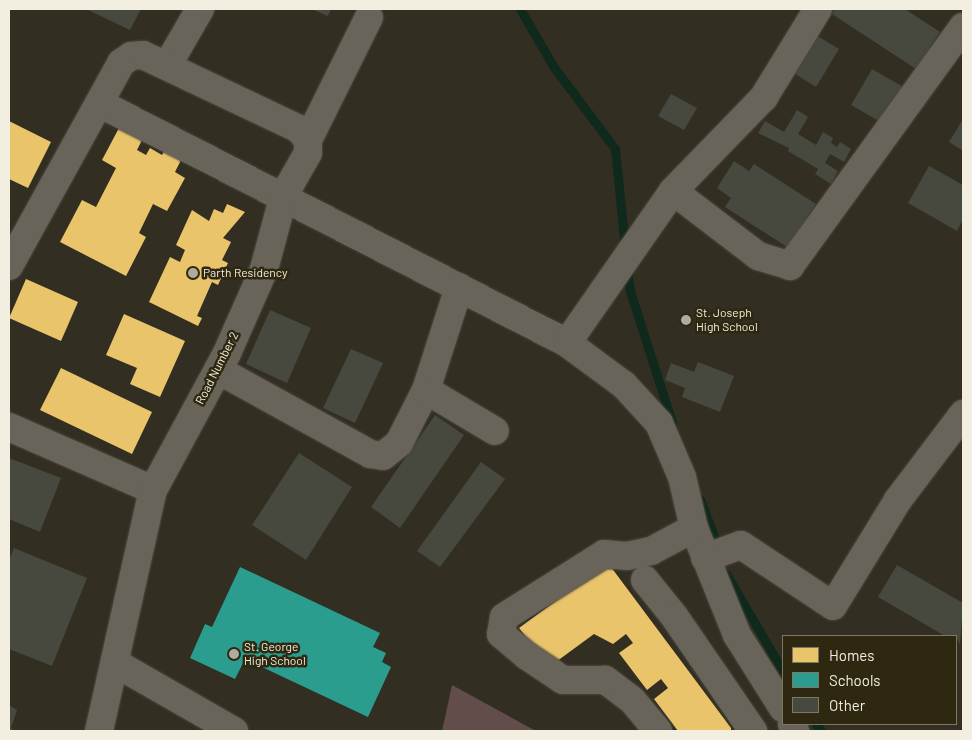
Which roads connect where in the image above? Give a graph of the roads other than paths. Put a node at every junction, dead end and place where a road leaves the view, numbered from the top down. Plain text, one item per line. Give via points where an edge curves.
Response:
1 (200, 9) edge
2 (818, 9) edge
3 (369, 17) dead end
4 (963, 27) edge
5 (167, 66) junction
6 (101, 104) junction
7 (308, 140) junction
8 (673, 191) junction
9 (284, 195) junction
10 (9, 266) edge
11 (459, 287) junction
12 (567, 343) junction
13 (218, 370) junction
14 (426, 390) junction
15 (963, 414) edge
16 (9, 427) edge
17 (495, 431) dead end
18 (153, 490) junction
19 (694, 528) junction
20 (705, 558) junction
21 (645, 580) dead end
22 (737, 635) junction
23 (706, 660) junction
24 (117, 664) junction
25 (782, 706) edge
26 (99, 731) edge
27 (234, 731) edge
28 (658, 731) edge
29 (752, 731) edge

1 - 5 street
2 - 8 street via 764,98
3 - 7 street, Road Number 2
4 - 8 street via 790,266 758,256
5 - 6 street via 143,55 131,56 121,63
5 - 7 street via 299,129
6 - 9 street
6 - 10 street
7 - 9 street, Road Number 2 via 308,152
8 - 12 street
9 - 11 street
9 - 13 street, Road Number 2 via 264,269
11 - 12 street
11 - 14 street
12 - 19 street via 624,385 659,423 682,478
13 - 14 street via 370,454 383,456 399,443
13 - 18 street, Road Number 2
14 - 17 street
15 - 20 street via 898,500 833,606 741,545
16 - 18 street
18 - 24 street, Road Number 2
19 - 20 street
19 - 28 street via 651,551 627,556 604,554 504,617 501,634 527,656 563,680 605,680 632,700
20 - 22 street
21 - 23 street
22 - 23 street
22 - 25 street
23 - 29 street
24 - 26 street, Road Number 2
24 - 27 street

